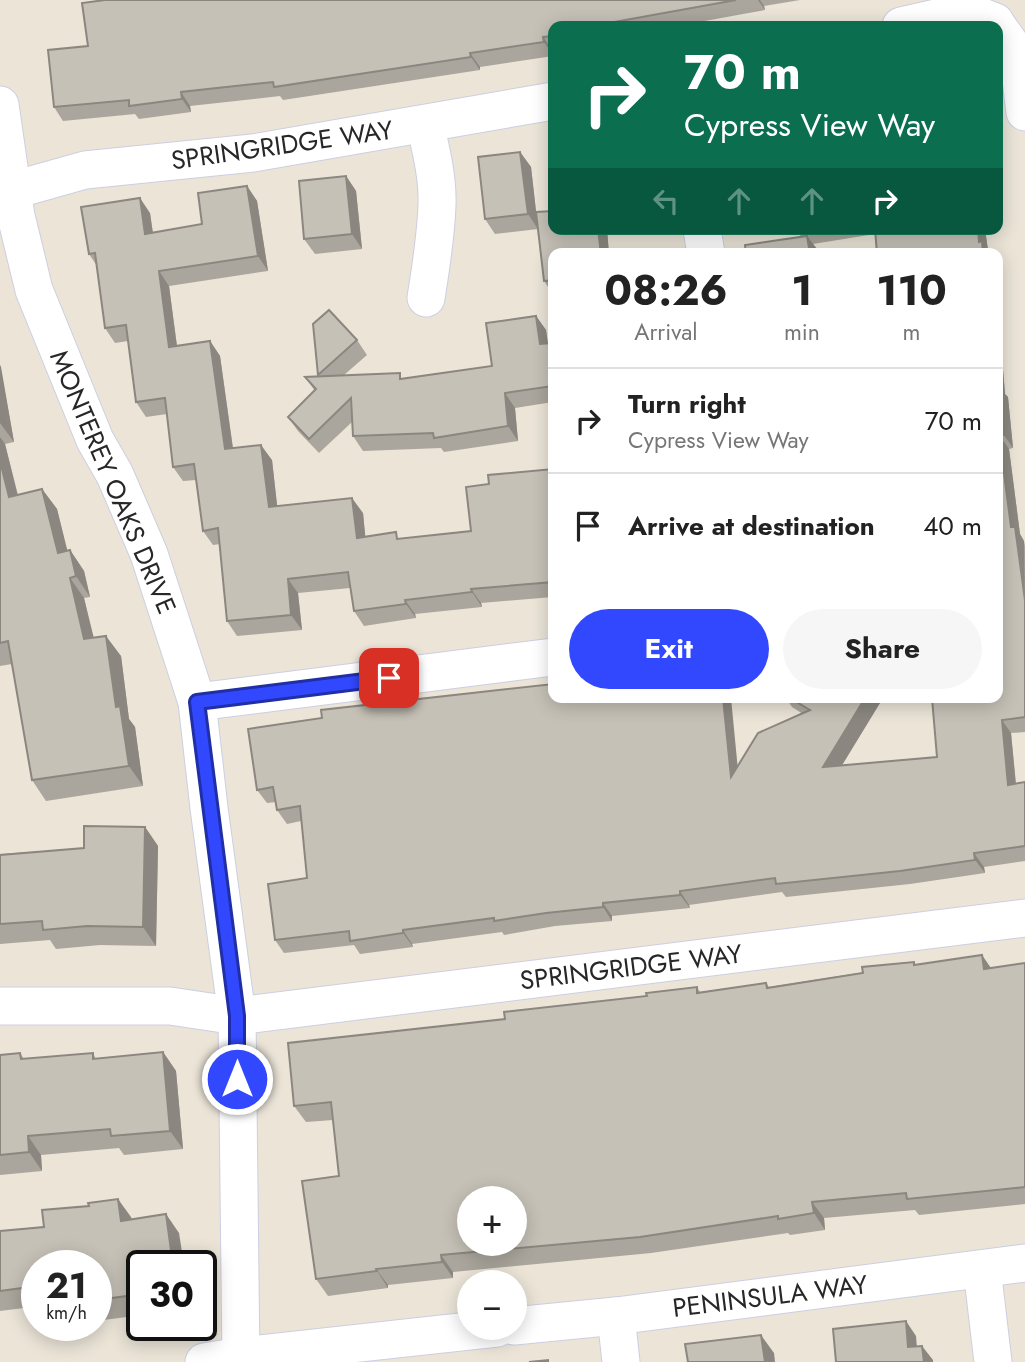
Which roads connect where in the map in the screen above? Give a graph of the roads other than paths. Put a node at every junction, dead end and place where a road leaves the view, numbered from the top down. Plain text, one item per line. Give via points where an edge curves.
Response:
1 (922, 21) edge
2 (993, 21) edge
3 (1003, 34) edge
4 (548, 102) edge
5 (0, 106) edge
6 (1025, 112) edge
7 (425, 124) junction
8 (6, 192) edge
9 (426, 298) dead end
10 (548, 658) edge
11 (197, 702) junction
12 (1025, 918) edge
13 (0, 1006) edge
14 (237, 1016) junction
15 (1025, 1263) edge
16 (982, 1269) junction
17 (615, 1316) junction
18 (527, 1325) edge
19 (457, 1333) edge
20 (241, 1359) edge
21 (204, 1362) edge
22 (621, 1362) edge
23 (993, 1362) edge

1 - 2 street via 967,10
3 - 6 street via 1018,55
4 - 7 street, SPRINGRIDGE WAY
5 - 8 street, MONTEREY OAKS DRIVE
7 - 8 street, SPRINGRIDGE WAY via 253,153 85,170
7 - 9 street via 437,203
8 - 11 street, MONTEREY OAKS DRIVE via 34,290 95,440 116,475 149,554
10 - 11 street
11 - 14 street, MONTEREY OAKS DRIVE
12 - 14 street, SPRINGRIDGE WAY
13 - 14 street, SPRINGRIDGE WAY via 170,1006
14 - 20 street, MONTEREY OAKS DRIVE
15 - 16 street, PENINSULA WAY
16 - 17 street, PENINSULA WAY
16 - 23 street
17 - 18 street, PENINSULA WAY
17 - 22 street
19 - 20 street
20 - 21 street

